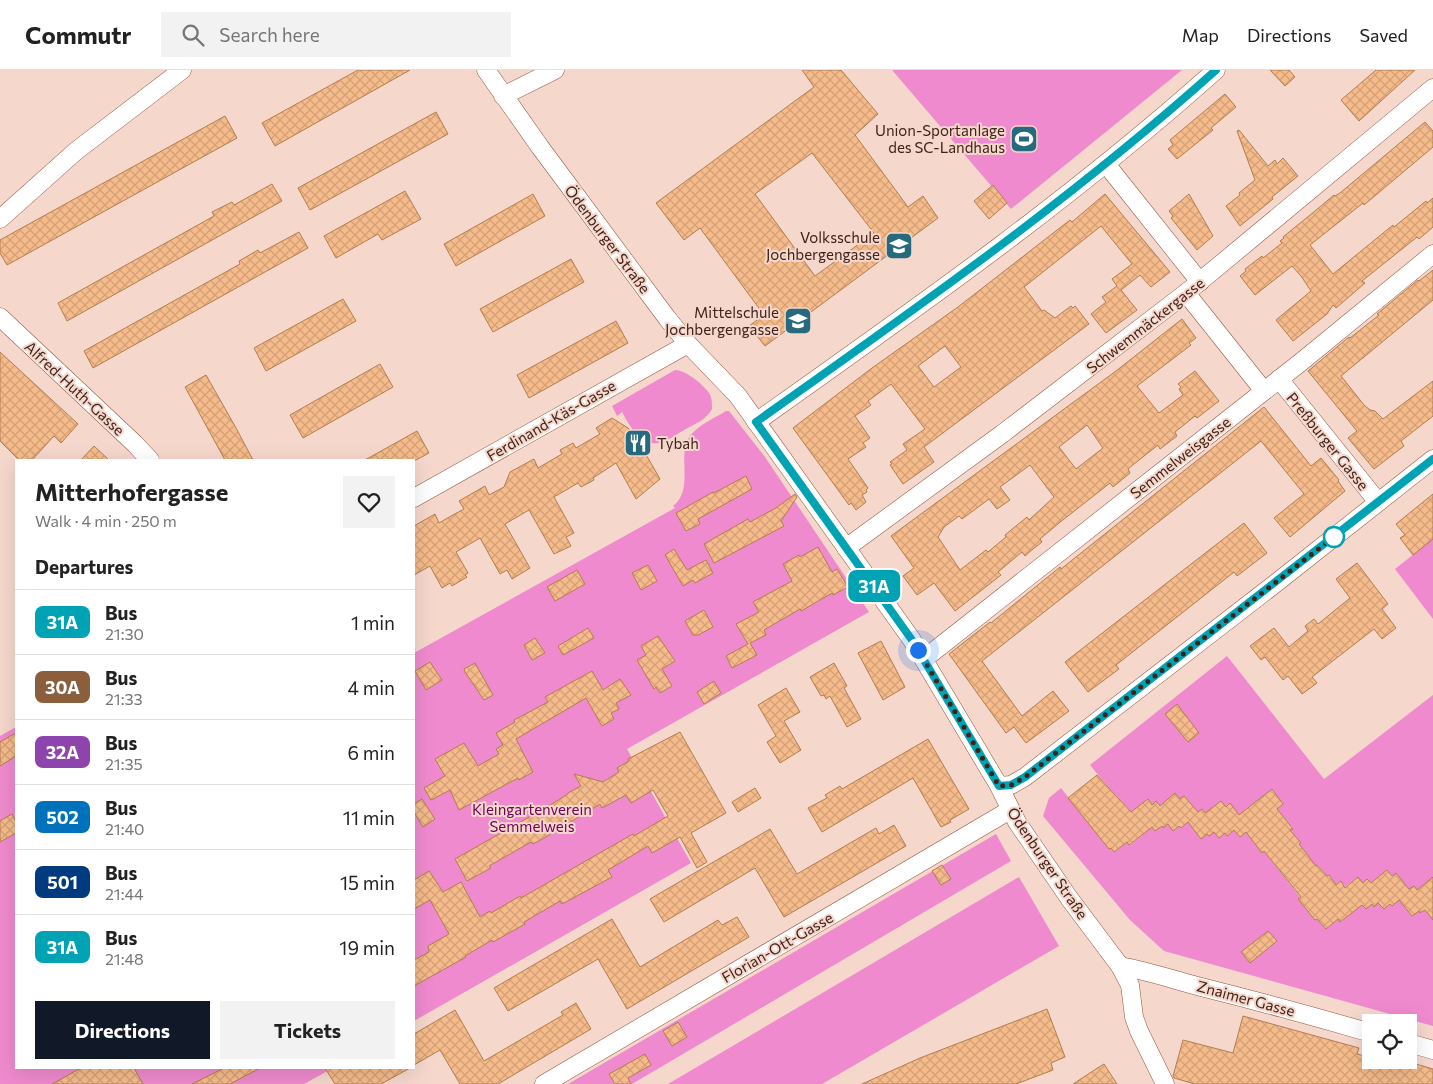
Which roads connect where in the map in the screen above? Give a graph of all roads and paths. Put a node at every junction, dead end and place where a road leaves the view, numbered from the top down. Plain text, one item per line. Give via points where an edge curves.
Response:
1 (182, 70) edge
2 (486, 70) edge
3 (555, 70) edge
4 (1216, 70) edge
5 (1433, 88) edge
6 (504, 96) junction
7 (1106, 164) junction
8 (0, 220) edge
9 (1433, 254) edge
10 (1193, 288) junction
11 (0, 317) edge
12 (688, 344) junction
13 (1279, 379) junction
14 (1264, 390) junction
15 (756, 422) junction
16 (149, 459) edge
17 (1433, 459) edge
18 (415, 497) edge
19 (1378, 502) junction
20 (846, 548) junction
21 (924, 659) junction
22 (999, 786) junction
23 (1010, 810) junction
24 (1120, 966) junction
25 (1362, 1029) edge
26 (1417, 1045) edge
27 (1433, 1050) edge
28 (544, 1084) edge
29 (1165, 1084) edge

1 - 8 street via 76,151
2 - 6 street, Ödenburger Straße
3 - 6 street
4 - 7 street
5 - 10 street, Schwemmäckergasse
6 - 12 street, Ödenburger Straße
7 - 10 street, Preßburger Gasse
7 - 15 street via 866,346
9 - 13 street, Semmelweisgasse
10 - 14 street, Preßburger Gasse
10 - 20 street, Schwemmäckergasse
11 - 16 street, Alfred-Huth-Gasse
12 - 15 street, Ödenburger Straße via 738,396
12 - 18 street, Ferdinand-Käs-Gasse
13 - 14 street, Semmelweisgasse
13 - 19 street, Preßburger Gasse
14 - 21 street, Semmelweisgasse
15 - 20 street, Ödenburger Straße
17 - 19 street
19 - 22 street via 1025,777 1011,785
20 - 21 street, Ödenburger Straße
21 - 22 street, Ödenburger Straße
22 - 23 street, Ödenburger Straße
23 - 24 street, Ödenburger Straße via 1058,883
23 - 28 street, Florian-Ott-Gasse
24 - 25 street, Znaimer Gasse via 1146,970
24 - 29 street, Ödenburger Straße via 1130,985 1139,1031
26 - 27 street

